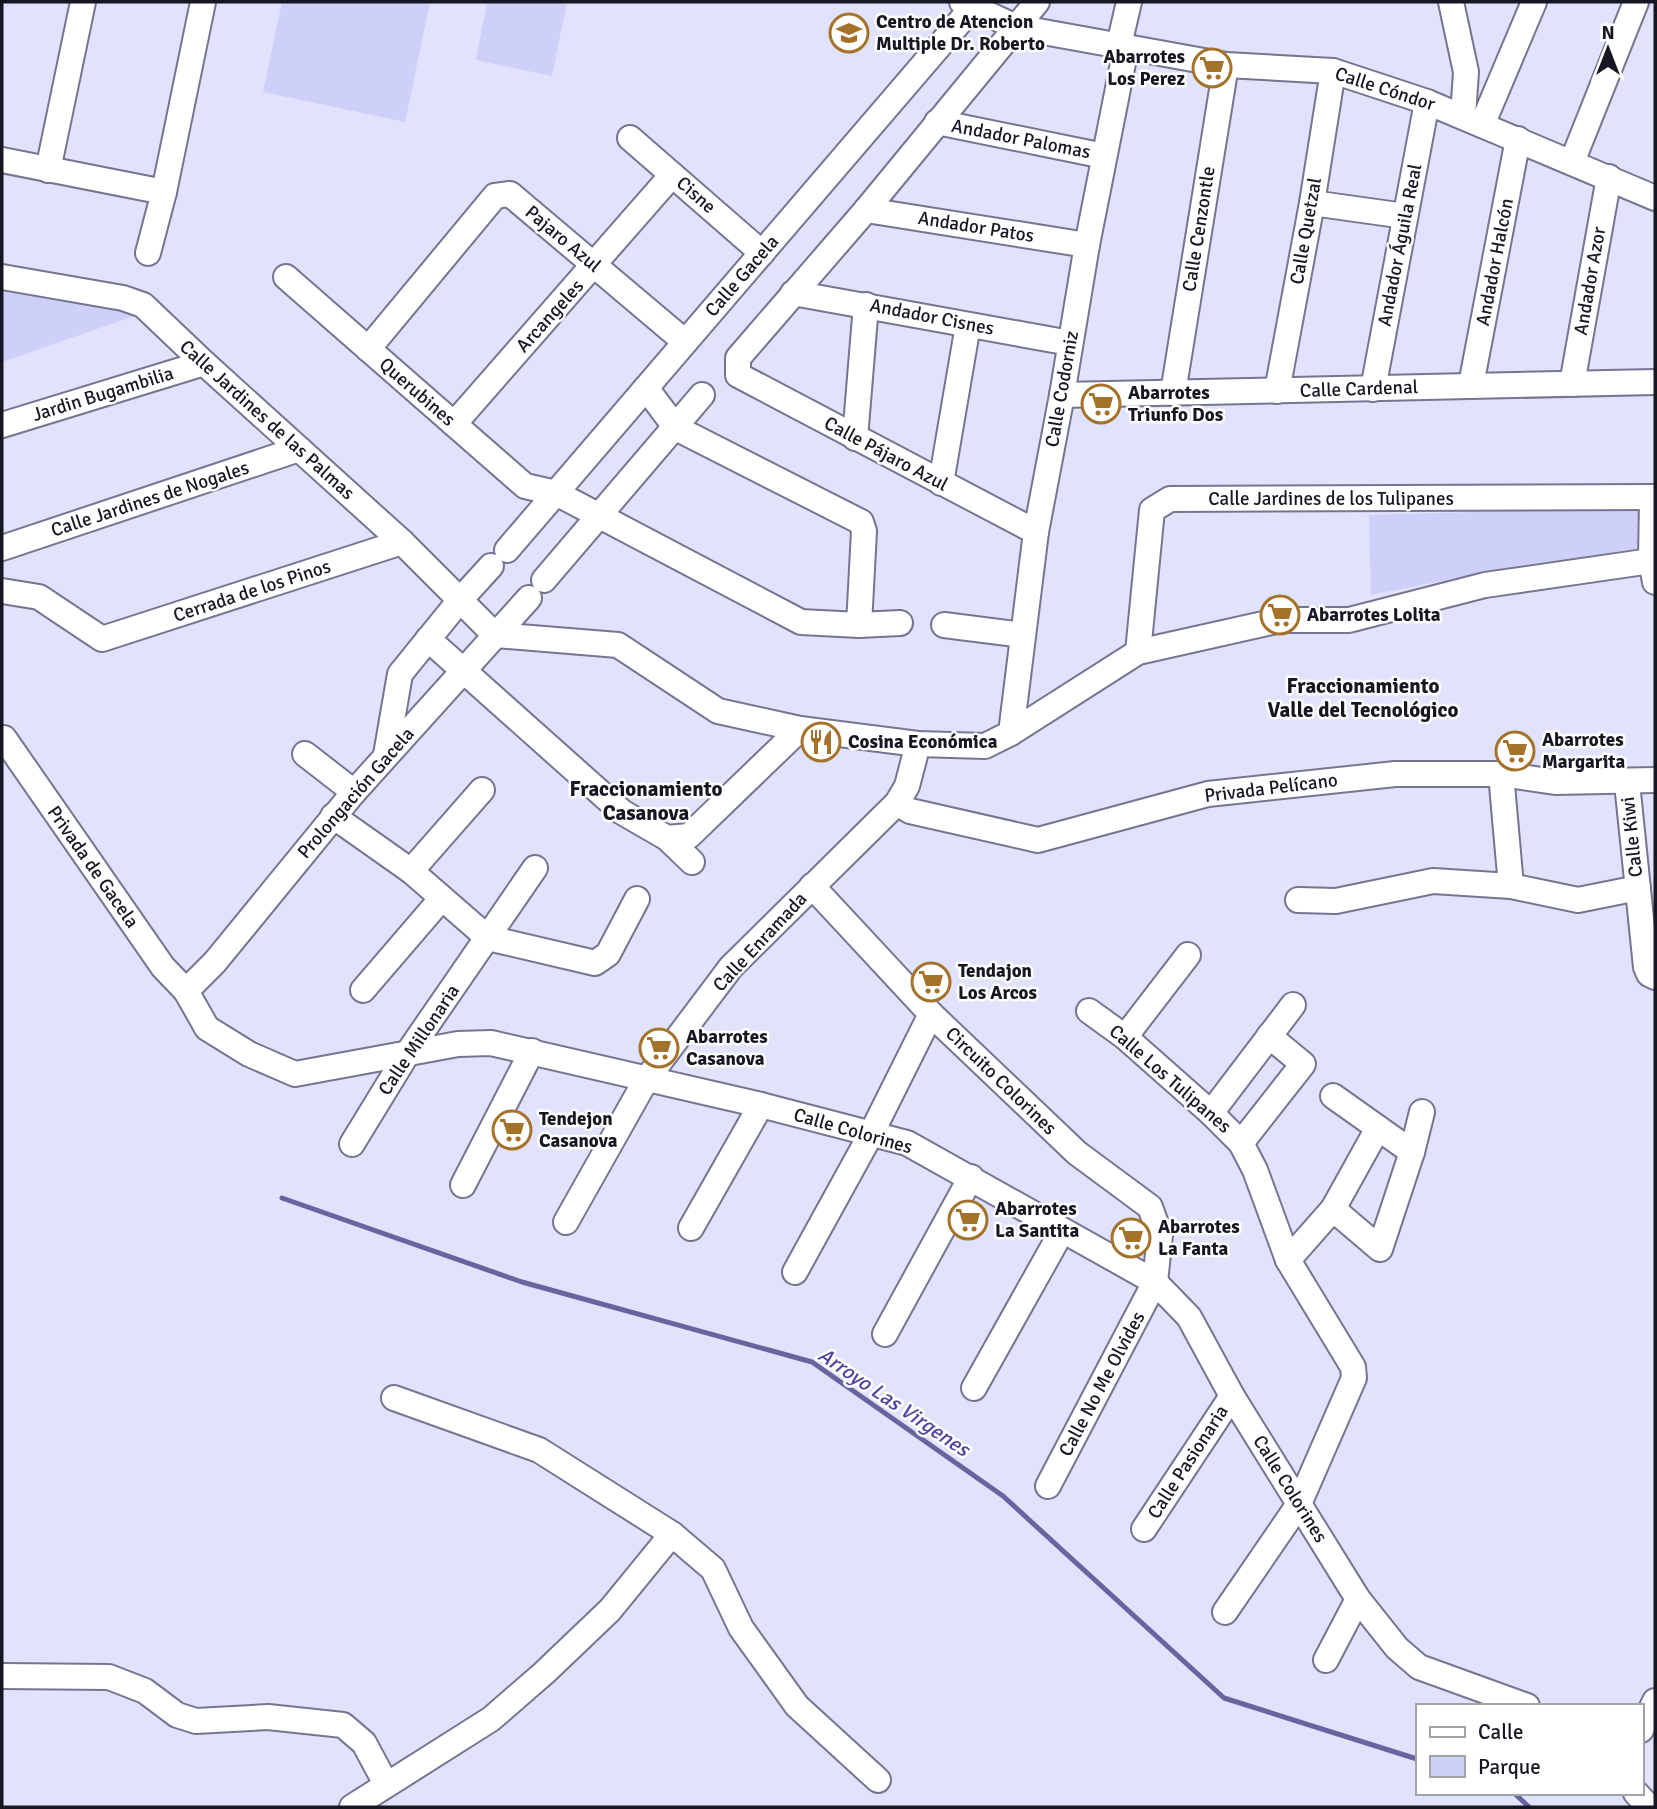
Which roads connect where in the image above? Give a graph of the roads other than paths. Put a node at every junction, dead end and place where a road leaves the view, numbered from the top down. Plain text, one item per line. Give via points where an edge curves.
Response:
1 (83, 2) edge
2 (203, 2) edge
3 (1037, 2) edge
4 (1129, 2) edge
5 (1451, 2) edge
6 (1534, 2) edge
7 (1636, 2) edge
8 (971, 3) edge
9 (1016, 27) junction
10 (1123, 46) junction
11 (1226, 65) junction
12 (1333, 71) junction
13 (1427, 102) junction
14 (1473, 120) junction
15 (937, 122) junction
16 (630, 138) dead end
17 (1518, 139) junction
18 (1104, 156) junction
19 (2, 160) edge
20 (1572, 163) junction
21 (48, 170) junction
22 (672, 175) junction
23 (1609, 177) junction
24 (164, 192) junction
25 (1655, 198) edge
26 (1312, 202) junction
27 (866, 210) junction
28 (1405, 216) junction
29 (1087, 245) junction
30 (148, 253) dead end
31 (762, 253) junction
32 (595, 266) junction
33 (2, 277) edge
34 (286, 277) dead end
35 (793, 293) junction
36 (866, 305) junction
37 (968, 324) junction
38 (684, 341) junction
39 (1070, 343) junction
40 (368, 349) junction
41 (204, 363) junction
42 (1655, 382) edge
43 (1572, 384) junction
44 (1471, 385) junction
45 (646, 388) junction
46 (1373, 389) junction
47 (1277, 391) junction
48 (1173, 393) junction
49 (702, 395) dead end
50 (1062, 396) junction
51 (454, 424) junction
52 (2, 425) edge
53 (676, 428) junction
54 (855, 438) junction
55 (299, 449) junction
56 (940, 483) junction
57 (556, 493) junction
58 (1654, 497) edge
59 (600, 517) junction
60 (1036, 532) junction
61 (402, 542) junction
62 (2, 548) edge
63 (1653, 571) edge
64 (2, 591) edge
65 (460, 600) junction
66 (900, 623) dead end
67 (859, 625) junction
68 (944, 625) dead end
69 (495, 635) junction
70 (1023, 635) junction
71 (428, 639) junction
72 (1138, 652) junction
73 (464, 671) junction
74 (800, 729) junction
75 (1011, 733) junction
76 (4, 738) dead end
77 (918, 744) junction
78 (305, 754) dead end
79 (386, 755) junction
80 (1501, 774) junction
81 (1655, 780) edge
82 (1627, 783) junction
83 (481, 790) dead end
84 (354, 792) junction
85 (897, 803) junction
86 (333, 816) junction
87 (667, 838) junction
88 (692, 862) dead end
89 (535, 868) dead end
90 (411, 872) junction
91 (812, 886) junction
92 (1511, 886) junction
93 (1638, 888) junction
94 (442, 898) junction
95 (637, 899) dead end
96 (1298, 900) dead end
97 (488, 937) junction
98 (1188, 955) dead end
99 (1652, 975) edge
100 (363, 990) dead end
101 (186, 991) junction
102 (1293, 1005) dead end
103 (1089, 1011) dead end
104 (931, 1014) junction
105 (1269, 1036) junction
106 (1125, 1037) junction
107 (532, 1051) junction
108 (407, 1054) junction
109 (646, 1080) junction
110 (1333, 1096) dead end
111 (761, 1105) junction
112 (1422, 1112) dead end
113 (1211, 1113) junction
114 (1378, 1128) junction
115 (871, 1133) junction
116 (1241, 1143) junction
117 (352, 1144) dead end
118 (1412, 1152) junction
119 (971, 1177) junction
120 (463, 1185) dead end
121 (1333, 1209) junction
122 (566, 1222) dead end
123 (691, 1228) dead end
124 (1062, 1231) junction
125 (1289, 1260) junction
126 (795, 1272) dead end
127 (1155, 1282) junction
128 (885, 1334) dead end
129 (974, 1388) dead end
130 (1232, 1395) junction
131 (394, 1398) dead end
132 (1048, 1486) dead end
133 (1299, 1504) junction
134 (1144, 1530) dead end
135 (672, 1534) junction
136 (1358, 1598) junction
137 (1225, 1612) dead end
138 (1326, 1660) dead end
139 (2, 1675) edge
140 (1655, 1701) edge
141 (1521, 1704) edge
142 (1643, 1726) edge
143 (878, 1780) dead end
144 (386, 1784) junction
145 (352, 1807) edge

1 - 21 street
2 - 24 street
3 - 9 street
4 - 10 street, Calle Codorniz
5 - 14 street
6 - 14 street
7 - 20 street
8 - 9 street, Calle Cóndor
8 - 31 street, Calle Gacela
9 - 10 street, Calle Cóndor
9 - 15 street
10 - 11 street, Calle Cóndor
10 - 18 street, Calle Codorniz
11 - 12 street, Calle Cóndor
11 - 48 street, Calle Cenzontle
12 - 13 street, Calle Cóndor
12 - 26 street, Calle Quetzal
13 - 14 street, Calle Cóndor
13 - 28 street, Andador Águila Real
14 - 17 street, Calle Cóndor
15 - 18 street, Andador Palomas
15 - 27 street
16 - 22 street, Cisne
17 - 20 street, Calle Cóndor
17 - 44 street, Andador Halcón
18 - 29 street, Calle Codorniz
19 - 21 street
20 - 23 street, Calle Cóndor
21 - 24 street
22 - 31 street, Cisne
22 - 32 street, Arcangeles
23 - 25 street, Calle Cóndor
23 - 43 street, Andador Azor
24 - 30 street
26 - 28 street
26 - 47 street, Calle Quetzal
27 - 29 street, Andador Patos
27 - 35 street
28 - 46 street, Andador Águila Real
29 - 39 street, Calle Codorniz
31 - 38 street, Calle Gacela
32 - 38 street, Pajaro Azul
32 - 40 street, Pajaro Azul via 510,194 495,196
32 - 51 street, Arcangeles
33 - 41 street, Calle Jardines de las Palmas via 143,305
34 - 40 street, Querubines
35 - 36 street, Andador Cisnes
35 - 54 street, Calle Pájaro Azul via 738,358 738,375
36 - 37 street, Andador Cisnes
36 - 54 street
37 - 39 street, Andador Cisnes
37 - 56 street
38 - 45 street, Calle Gacela
39 - 50 street, Calle Codorniz
40 - 51 street, Querubines
41 - 52 street, Jardin Bugambilia
41 - 55 street, Calle Jardines de las Palmas
42 - 43 street, Calle Cardenal
43 - 44 street, Calle Cardenal
44 - 46 street, Calle Cardenal
45 - 53 street
45 - 57 street, Calle Gacela
46 - 47 street, Calle Cardenal
47 - 48 street, Calle Cardenal
48 - 50 street, Calle Cardenal
49 - 53 street, Prolongación Gacela
50 - 60 street, Calle Codorniz
51 - 57 street, Querubines via 525,486
53 - 59 street, Prolongación Gacela
53 - 67 street via 861,522
54 - 56 street, Calle Pájaro Azul
55 - 61 street, Calle Jardines de las Palmas
55 - 62 street, Calle Jardines de Nogales
56 - 60 street, Calle Pájaro Azul
57 - 59 street, Querubines
57 - 65 street, Calle Gacela
58 - 63 street
58 - 72 street, Calle Jardines de los Tulipanes via 1170,499 1152,510
59 - 67 street, Querubines via 801,622
59 - 69 street, Prolongación Gacela
60 - 70 street, Calle Codorniz
61 - 64 street, Cerrada de los Pinos via 103,639 39,597
61 - 65 street, Calle Jardines de las Palmas
63 - 72 street via 1485,585 1349,620 1281,620
65 - 69 street, Calle Jardines de las Palmas
65 - 71 street, Calle Gacela
66 - 67 street, Querubines
68 - 70 street
69 - 73 street, Prolongación Gacela
69 - 74 street via 618,645 718,711
70 - 75 street, Calle Codorniz
71 - 73 street
71 - 79 street, Calle Gacela via 400,674
72 - 75 street
73 - 79 street, Prolongación Gacela
73 - 87 street via 622,812
74 - 77 street
74 - 87 street via 689,836
75 - 77 street via 985,746
76 - 101 street, Privada de Gacela via 163,968
77 - 85 street, Calle Enramada via 907,786
78 - 84 street
79 - 84 street, Prolongación Gacela
80 - 82 street, Privada Pelícano via 1555,782
80 - 85 street, Privada Pelícano via 1395,774 1208,793 1038,840 910,811
80 - 92 street
81 - 82 street, Privada Pelícano
82 - 93 street, Calle Kiwi
83 - 90 street
84 - 86 street, Prolongación Gacela
85 - 91 street, Calle Enramada
86 - 90 street
86 - 101 street, Prolongación Gacela via 215,962
87 - 88 street
89 - 97 street, Calle Millonaria
90 - 94 street
91 - 104 street, Circuito Colorines
91 - 109 street, Calle Enramada via 731,967
92 - 93 street via 1577,900
92 - 96 street via 1433,881 1336,901
93 - 99 street, Calle Kiwi via 1646,967
94 - 97 street
94 - 100 street
95 - 97 street via 608,954 595,963
97 - 108 street, Calle Millonaria
98 - 106 street
101 - 108 street, Calle Colorines via 207,1028 248,1054 295,1074
102 - 105 street
103 - 106 street, Calle Los Tulipanes
104 - 115 street
104 - 127 street, Circuito Colorines via 1077,1153 1150,1207 1160,1235
105 - 113 street
105 - 116 street via 1303,1064
106 - 113 street, Calle Los Tulipanes
107 - 108 street, Calle Colorines via 491,1043
107 - 109 street, Calle Colorines
107 - 120 street
108 - 117 street, Calle Millonaria
109 - 111 street, Calle Colorines
109 - 122 street, Calle Enramada
110 - 114 street
111 - 115 street, Calle Colorines
111 - 123 street
112 - 118 street
113 - 116 street, Calle Los Tulipanes
114 - 118 street
114 - 121 street
115 - 119 street, Calle Colorines via 907,1143
115 - 126 street
116 - 125 street, Calle Los Tulipanes
118 - 121 street via 1380,1249
119 - 124 street, Calle Colorines
119 - 128 street
121 - 125 street
124 - 127 street, Calle Colorines
124 - 129 street
125 - 133 street, Calle Los Tulipanes via 1353,1367 1354,1378
127 - 130 street, Calle Colorines via 1189,1317
127 - 132 street, Calle No Me Olvides
130 - 133 street, Calle Colorines
130 - 134 street, Calle Pasionaria
131 - 135 street via 539,1450
133 - 136 street, Calle Colorines
133 - 137 street
135 - 143 street via 713,1569 741,1628 797,1706
135 - 144 street via 610,1611 544,1673 491,1719
136 - 138 street
136 - 141 street, Calle Colorines via 1397,1648 1419,1667
139 - 144 street via 109,1677 145,1691 177,1715 196,1721 268,1717 343,1725 364,1743
140 - 142 street
144 - 145 street

